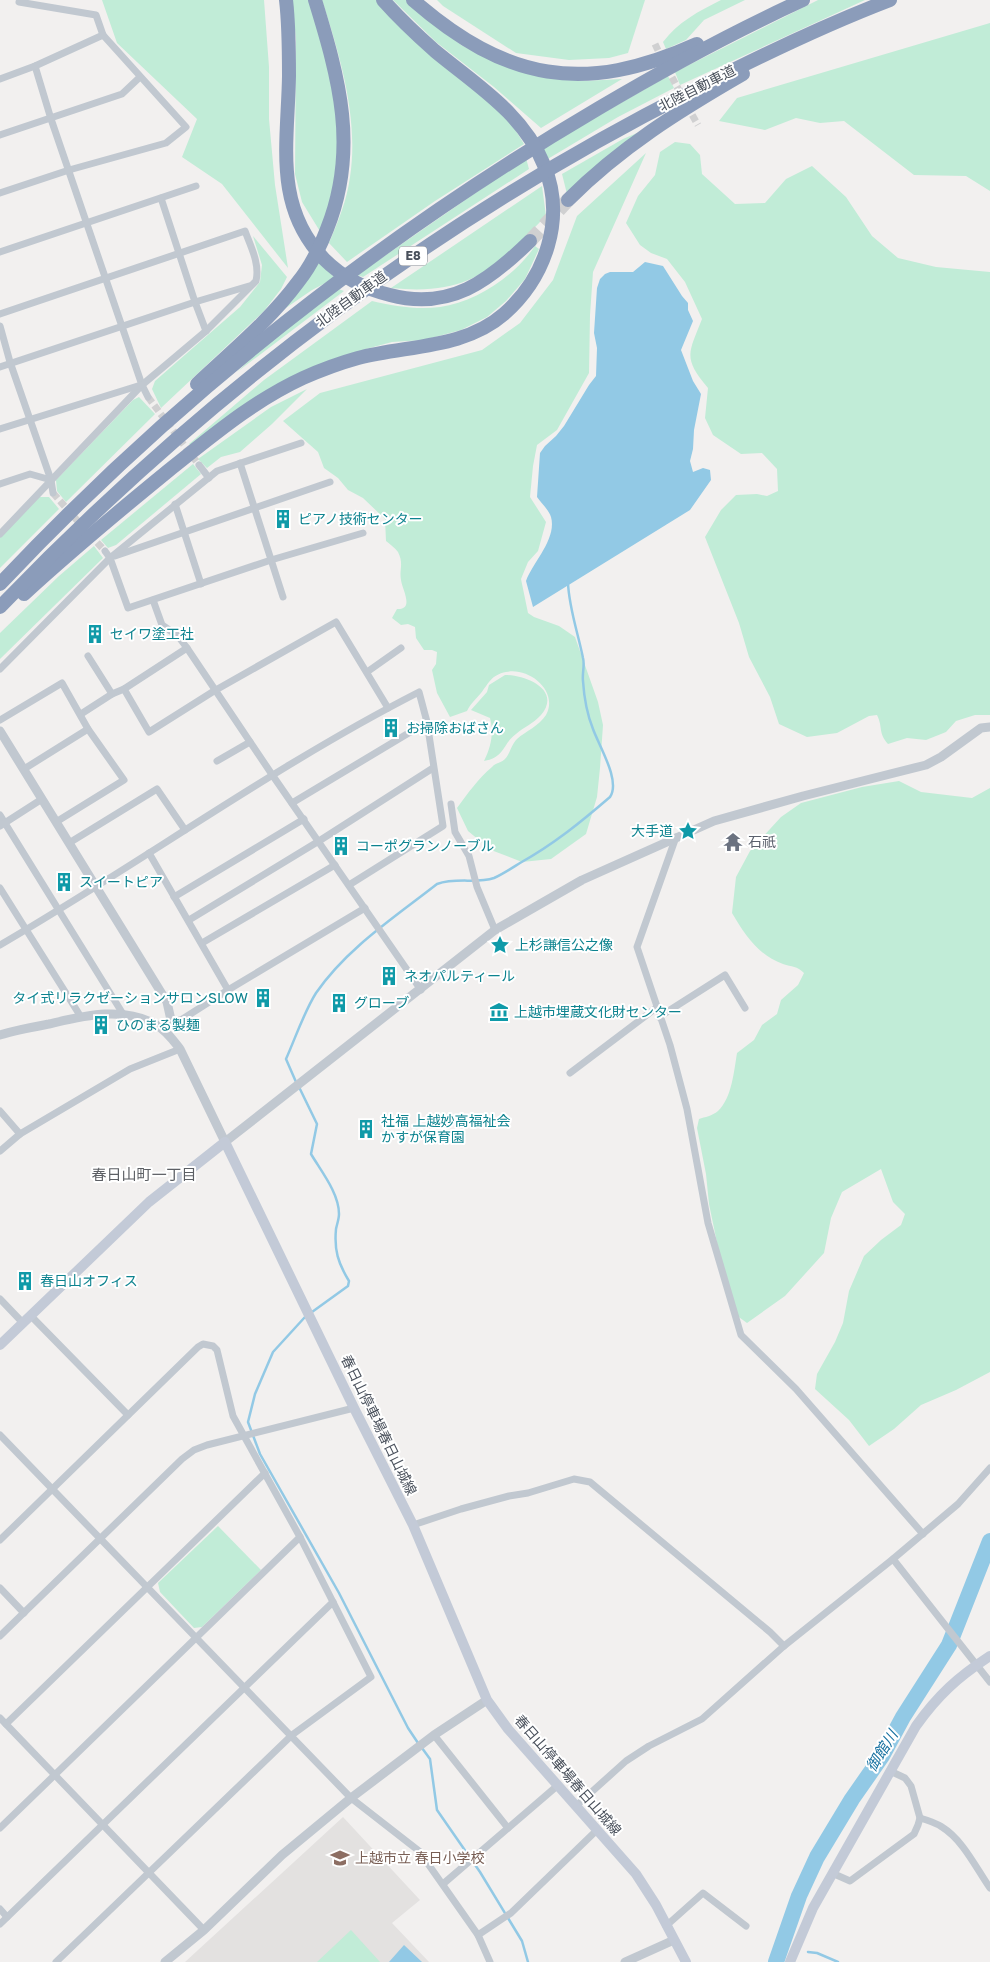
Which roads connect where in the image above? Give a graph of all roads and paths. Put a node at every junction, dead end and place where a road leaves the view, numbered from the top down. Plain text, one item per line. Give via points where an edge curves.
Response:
1 (286, 0) edge
2 (316, 0) edge
3 (383, 0) edge
4 (413, 0) edge
5 (790, 0) edge
6 (803, 0) edge
7 (890, 0) edge
8 (20, 2) dead end
9 (875, 6) junction
10 (103, 35) junction
11 (35, 66) junction
12 (140, 77) junction
13 (0, 79) edge
14 (51, 119) junction
15 (0, 135) edge
16 (69, 170) junction
17 (196, 186) dead end
18 (0, 193) edge
19 (161, 198) junction
20 (568, 200) tunnel mouth
21 (87, 224) junction
22 (530, 241) tunnel mouth
23 (0, 252) edge
24 (180, 253) junction
25 (107, 278) junction
26 (252, 286) junction
27 (196, 302) junction
28 (0, 314) edge
29 (0, 326) edge
30 (122, 326) junction
31 (206, 331) junction
32 (10, 362) junction
33 (0, 366) edge
34 (142, 385) junction
35 (148, 396) tunnel mouth
36 (31, 418) junction
37 (0, 429) edge
38 (301, 443) dead end
39 (240, 464) junction
40 (199, 465) tunnel mouth
41 (209, 478) junction
42 (51, 480) junction
43 (330, 482) dead end
44 (0, 484) edge
45 (53, 493) tunnel mouth
46 (83, 500) junction
47 (175, 504) junction
48 (255, 508) junction
49 (185, 532) junction
50 (363, 533) dead end
51 (0, 534) edge
52 (104, 551) tunnel mouth
53 (110, 558) junction
54 (271, 560) junction
55 (0, 584) edge
56 (201, 584) junction
57 (283, 597) dead end
58 (153, 600) junction
59 (0, 607) edge
60 (0, 615) edge
61 (187, 648) junction
62 (401, 648) dead end
63 (88, 656) dead end
64 (0, 669) edge
65 (367, 672) junction
66 (124, 689) junction
67 (214, 690) junction
68 (112, 694) junction
69 (388, 708) junction
70 (81, 714) junction
71 (0, 720) edge
72 (427, 722) junction
73 (990, 727) edge
74 (88, 729) junction
75 (0, 731) edge
76 (250, 742) junction
77 (218, 761) dead end
78 (24, 768) junction
79 (433, 768) junction
80 (272, 776) junction
81 (42, 799) junction
82 (292, 803) junction
83 (451, 804) dead end
84 (0, 815) edge
85 (304, 819) junction
86 (56, 822) junction
87 (2, 824) edge
88 (185, 830) junction
89 (676, 837) junction
90 (319, 841) junction
91 (68, 843) junction
92 (149, 852) junction
93 (336, 865) junction
94 (349, 885) junction
95 (96, 886) junction
96 (0, 888) edge
97 (174, 897) junction
98 (365, 908) junction
99 (59, 909) junction
100 (189, 920) junction
101 (26, 930) junction
102 (495, 930) junction
103 (202, 942) junction
104 (0, 945) edge
105 (228, 990) junction
106 (421, 990) junction
107 (656, 1008) junction
108 (746, 1008) dead end
109 (123, 1014) junction
110 (81, 1017) junction
111 (659, 1017) junction
112 (171, 1020) junction
113 (162, 1028) junction
114 (2, 1032) edge
115 (180, 1049) junction
116 (570, 1073) dead end
117 (0, 1111) edge
118 (20, 1134) junction
119 (225, 1142) junction
120 (0, 1151) edge
121 (0, 1299) edge
122 (27, 1320) junction
123 (0, 1345) edge
124 (354, 1408) junction
125 (128, 1415) junction
126 (0, 1435) edge
127 (243, 1436) junction
128 (990, 1468) edge
129 (265, 1473) junction
130 (52, 1490) junction
131 (413, 1525) junction
132 (923, 1534) junction
133 (300, 1537) junction
134 (100, 1539) junction
135 (0, 1540) edge
136 (893, 1559) junction
137 (148, 1587) junction
138 (0, 1588) edge
139 (333, 1602) junction
140 (24, 1613) junction
141 (0, 1636) edge
142 (197, 1638) junction
143 (784, 1646) junction
144 (990, 1656) edge
145 (977, 1665) junction
146 (990, 1682) edge
147 (245, 1687) junction
148 (488, 1700) junction
149 (0, 1718) edge
150 (6, 1724) junction
151 (434, 1735) junction
152 (292, 1736) junction
153 (890, 1771) junction
154 (55, 1775) junction
155 (558, 1786) junction
156 (351, 1798) junction
157 (576, 1806) junction
158 (920, 1818) junction
159 (103, 1825) junction
160 (0, 1828) edge
161 (508, 1828) junction
162 (597, 1830) junction
163 (148, 1872) junction
164 (832, 1873) junction
165 (443, 1884) junction
166 (990, 1888) edge
167 (0, 1909) edge
168 (8, 1917) junction
169 (0, 1924) edge
170 (666, 1926) junction
171 (746, 1926) dead end
172 (204, 1930) junction
173 (478, 1935) junction
174 (674, 1940) junction
175 (56, 1962) edge
176 (165, 1962) edge
177 (490, 1962) edge
178 (624, 1962) edge
179 (686, 1962) edge
180 (790, 1962) edge

1 - 22 highway via 289,76 286,174 297,219 318,253 350,279 378,292 398,298 440,298 466,290 492,276
2 - 46 highway via 338,80 345,152 340,186 323,240 299,282 280,304
3 - 60 highway via 420,38 488,93 520,124 539,153 553,198 552,234 540,269 517,302 502,316 470,335 359,358 304,378 244,412 147,488
4 - 5 highway via 478,48 502,59 527,68 580,75 606,73 657,61
6 - 46 highway, 北陸自動車道 / E8 via 645,82 483,180 406,232 257,344
7 - 9 highway, 北陸自動車道 / E8
8 - 10 street via 96,15
9 - 20 highway via 744,74 668,119 634,142
9 - 59 highway, 北陸自動車道 / E8 via 738,67 596,141 388,273 314,326 165,447
10 - 11 street
10 - 12 street
11 - 13 street
11 - 14 street
12 - 14 street via 122,94
12 - 16 street via 186,127 166,143
14 - 15 street
14 - 16 street
16 - 18 street
16 - 21 street
17 - 19 street
19 - 21 street
19 - 24 street
21 - 23 street
21 - 25 street
24 - 25 street
24 - 26 street via 245,231 257,263 258,274
24 - 27 street
25 - 28 street
25 - 30 street
26 - 27 street
26 - 31 street
27 - 30 street
27 - 31 street
29 - 32 street
30 - 32 street
30 - 34 street
31 - 34 street
32 - 33 street
32 - 36 street
34 - 35 street
34 - 36 street
34 - 42 street
36 - 37 street
36 - 42 street
38 - 39 street
39 - 41 street via 216,471
39 - 48 street
40 - 41 street
41 - 47 street
42 - 44 street via 30,474
42 - 45 street
42 - 51 street
43 - 48 street
46 - 55 highway, 北陸自動車道 / E8
47 - 49 street
47 - 53 street
48 - 49 street
48 - 54 street
49 - 53 street
49 - 56 street
50 - 54 street
52 - 53 street
53 - 58 street via 128,608
53 - 64 street
54 - 56 street
54 - 57 street
56 - 58 street
58 - 61 street via 162,625 178,636
61 - 66 street
61 - 67 street
62 - 65 street
63 - 68 street
65 - 67 street via 336,622
65 - 69 street
66 - 67 street via 149,732
66 - 68 street
67 - 76 street
68 - 70 street
69 - 72 street via 419,692
69 - 80 street
70 - 71 street via 62,683
70 - 74 street
72 - 79 street
72 - 82 street
73 - 89 street via 981,728 926,765 714,821
74 - 78 street
74 - 86 street via 124,780
75 - 78 street
76 - 77 street
76 - 80 street
78 - 81 street
79 - 90 street
79 - 94 street via 443,826
80 - 82 street
80 - 88 street
81 - 86 street
81 - 87 street
82 - 85 street
83 - 102 street via 455,832 469,856 477,887
84 - 87 street
85 - 90 street
85 - 97 street
86 - 91 street
87 - 99 street
88 - 91 street via 157,789
88 - 92 street
89 - 102 street via 582,880
89 - 107 street via 637,947
90 - 93 street
90 - 100 street
91 - 95 street
92 - 95 street
92 - 97 street
93 - 94 street
93 - 103 street
94 - 98 street
95 - 99 street
95 - 112 street via 167,1002
96 - 101 street
97 - 100 street
98 - 105 street
98 - 106 street
99 - 101 street
99 - 109 street
100 - 103 street
101 - 104 street
101 - 110 street
102 - 106 street
103 - 105 street
105 - 112 street via 181,1020
106 - 119 street
107 - 111 street
107 - 116 street
108 - 111 street via 725,975
109 - 110 street
109 - 113 street
110 - 114 street
111 - 132 street via 687,1109 708,1223 741,1334 796,1389
112 - 113 street
113 - 115 street
115 - 118 street via 130,1069
115 - 119 street
117 - 118 street
118 - 120 street
119 - 122 main road via 149,1202
119 - 124 main road, 春日山停車場春日山城線
121 - 122 street
122 - 123 main road
122 - 125 street
124 - 127 street
124 - 131 main road, 春日山停車場春日山城線
125 - 127 street via 198,1347 208,1344 217,1350 233,1416
125 - 130 street
126 - 130 street
127 - 129 street
127 - 134 street via 207,1445 182,1458
128 - 132 street via 958,1504
129 - 133 street
129 - 137 street
130 - 134 street
130 - 135 street
131 - 143 street via 574,1479 590,1482
131 - 148 main road, 春日山停車場春日山城線
132 - 136 street
133 - 139 street
133 - 142 street
134 - 137 street
134 - 140 street
136 - 143 street
136 - 145 street
137 - 142 street
137 - 150 street
138 - 140 street
139 - 147 street
139 - 152 street via 371,1677
140 - 141 street
142 - 147 street
142 - 154 street
143 - 157 street via 702,1720 626,1761
144 - 145 main road
145 - 146 street
145 - 153 main road via 930,1706
147 - 152 street
147 - 159 street
148 - 151 street
148 - 155 main road, 春日山停車場春日山城線 via 508,1729
149 - 150 street
150 - 154 street
151 - 156 street
151 - 161 street
152 - 156 street
152 - 163 street
153 - 158 street via 905,1778 911,1786
153 - 164 main road
154 - 159 street
154 - 160 street
155 - 157 main road, 春日山停車場春日山城線
155 - 161 street
156 - 165 street via 419,1851
156 - 172 street via 282,1855
157 - 162 main road, 春日山停車場春日山城線
158 - 164 street via 914,1834 850,1881
158 - 166 street via 948,1832
159 - 163 street
159 - 168 street
161 - 165 street
162 - 170 main road, 春日山停車場春日山城線 via 636,1874
162 - 173 street via 511,1913
163 - 172 street
163 - 175 street
164 - 180 main road
165 - 173 street
167 - 168 street
168 - 169 street
170 - 171 street via 703,1893
170 - 174 main road, 春日山停車場春日山城線
172 - 176 street
173 - 177 street
174 - 178 street
174 - 179 main road, 春日山停車場春日山城線

